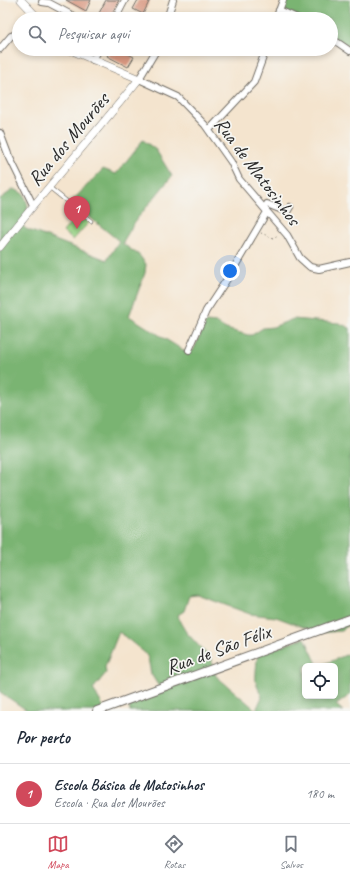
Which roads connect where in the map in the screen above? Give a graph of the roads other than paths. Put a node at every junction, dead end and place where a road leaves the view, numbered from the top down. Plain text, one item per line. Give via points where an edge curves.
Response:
1 (125, 0) edge
2 (173, 0) edge
3 (283, 0) edge
4 (23, 1) edge
5 (42, 2) dead end
6 (279, 10) joint
7 (33, 12) edge
8 (66, 12) edge
9 (119, 12) edge
10 (169, 12) edge
11 (283, 12) edge
12 (12, 36) edge
13 (338, 43) edge
14 (0, 48) edge
15 (350, 51) edge
16 (84, 56) edge
17 (95, 56) edge
18 (153, 56) edge
19 (263, 56) edge
20 (93, 60) junction
21 (138, 79) junction
22 (209, 130) junction
23 (0, 133) edge
24 (49, 187) junction
25 (267, 204) dead end
26 (33, 205) junction
27 (290, 207) dead end
28 (267, 212) junction
29 (91, 221) dead end
30 (0, 248) edge
31 (350, 262) edge
32 (189, 350) dead end
33 (350, 619) edge
34 (97, 711) edge

1 - 9 street
2 - 10 street
3 - 6 street
4 - 7 street
5 - 8 street via 50,3
6 - 11 street
12 - 14 street
13 - 15 street
16 - 20 street
17 - 20 street
18 - 21 street, Rua dos Mourões
19 - 22 street via 254,82
20 - 21 street
21 - 22 street, Rua de Matosinhos via 178,97
21 - 24 street, Rua dos Mourões
22 - 28 street, Rua de Matosinhos via 231,162 239,179
23 - 26 street
24 - 26 street, Rua dos Mourões
24 - 29 lane
25 - 27 street via 287,212
26 - 30 street, Rua dos Mourões
28 - 31 street, Rua de Matosinhos via 287,235 300,258 310,267 318,269
28 - 32 street via 206,311
33 - 34 main road, Rua de São Félix

